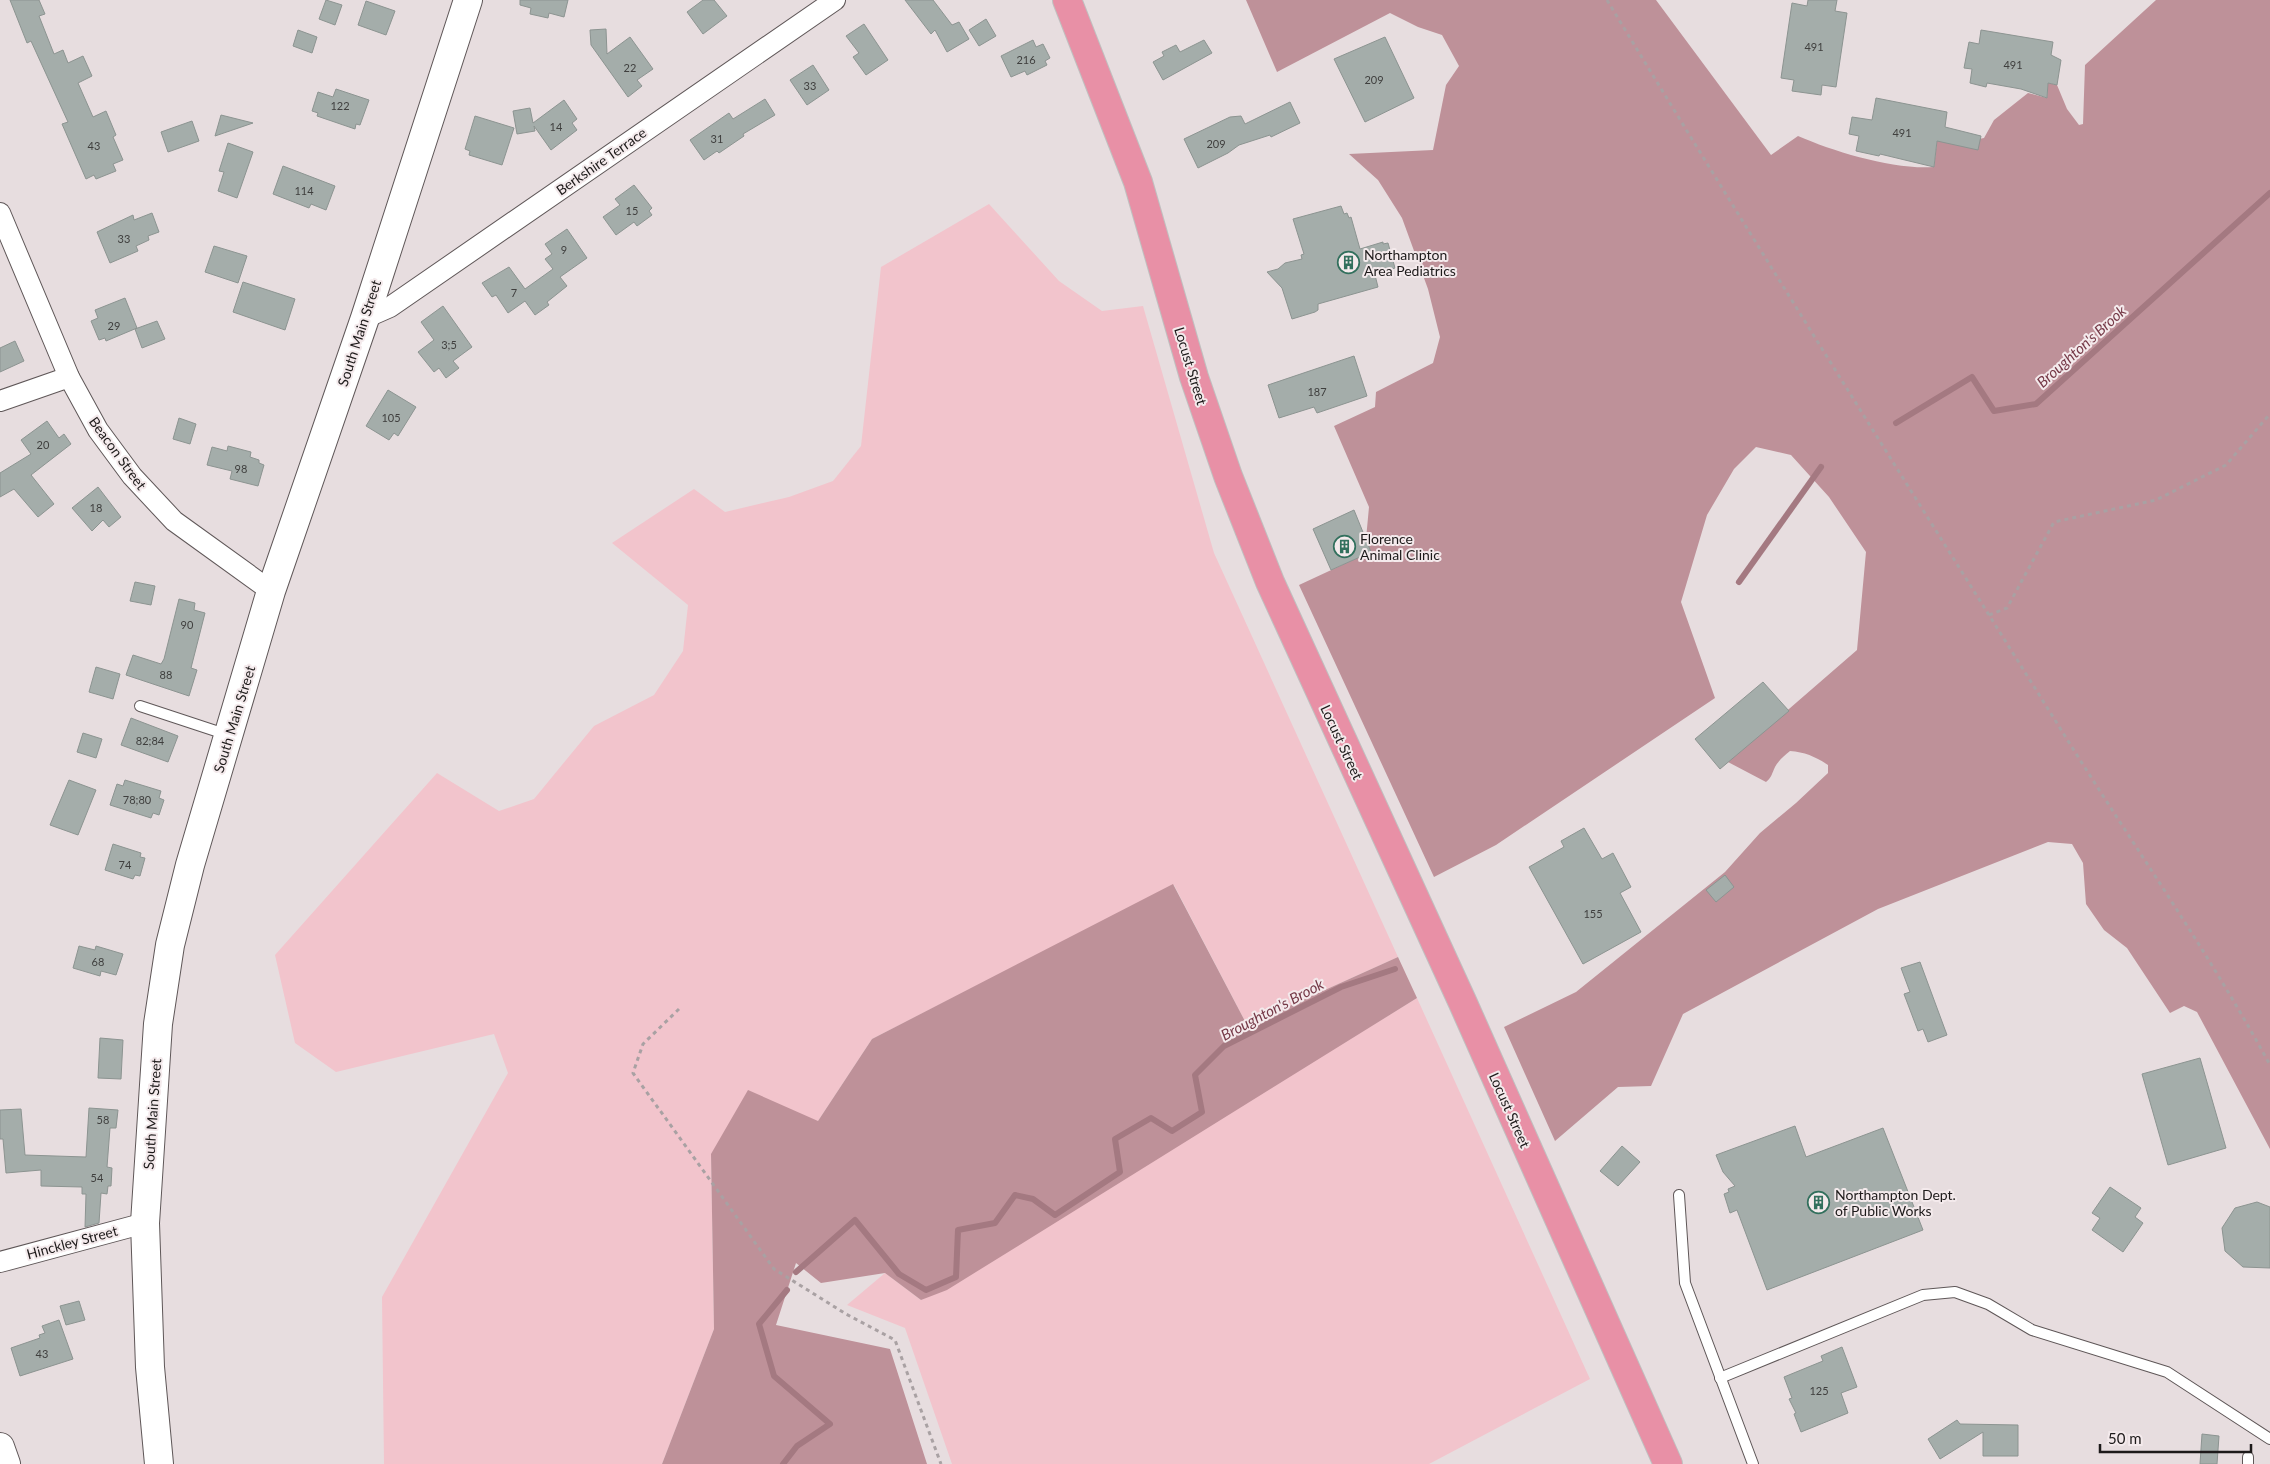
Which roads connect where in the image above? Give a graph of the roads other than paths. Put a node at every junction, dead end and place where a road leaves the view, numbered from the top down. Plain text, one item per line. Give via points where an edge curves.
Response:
1 (468, 0) edge
2 (834, 0) edge
3 (1067, 0) edge
4 (0, 213) edge
5 (365, 318) junction
6 (69, 377) junction
7 (0, 401) edge
8 (272, 591) junction
9 (140, 706) dead end
10 (229, 735) junction
11 (1679, 1195) dead end
12 (145, 1223) junction
13 (0, 1262) edge
14 (1720, 1378) junction
15 (2270, 1440) edge
16 (0, 1448) edge
17 (6, 1464) edge
18 (159, 1464) edge
19 (1668, 1464) edge
20 (1753, 1464) edge

1 - 5 main road, South Main Street
2 - 5 street, Berkshire Terrace via 390,307
3 - 19 highway, Locust Street via 1138,182 1194,377 1231,484 1270,582 1466,1010
4 - 6 street, Beacon Street
5 - 8 main road, South Main Street
6 - 7 street
6 - 8 street, Beacon Street via 98,430 132,476 174,521
8 - 10 main road, South Main Street
9 - 10 lane
10 - 12 main road, South Main Street via 170,945 158,1024
11 - 14 lane via 1685,1283
12 - 13 street, Hinckley Street
12 - 18 main road, South Main Street via 150,1367
14 - 15 lane via 1923,1295 1956,1292 1988,1304 2032,1330 2167,1372
14 - 20 lane
16 - 17 main road

